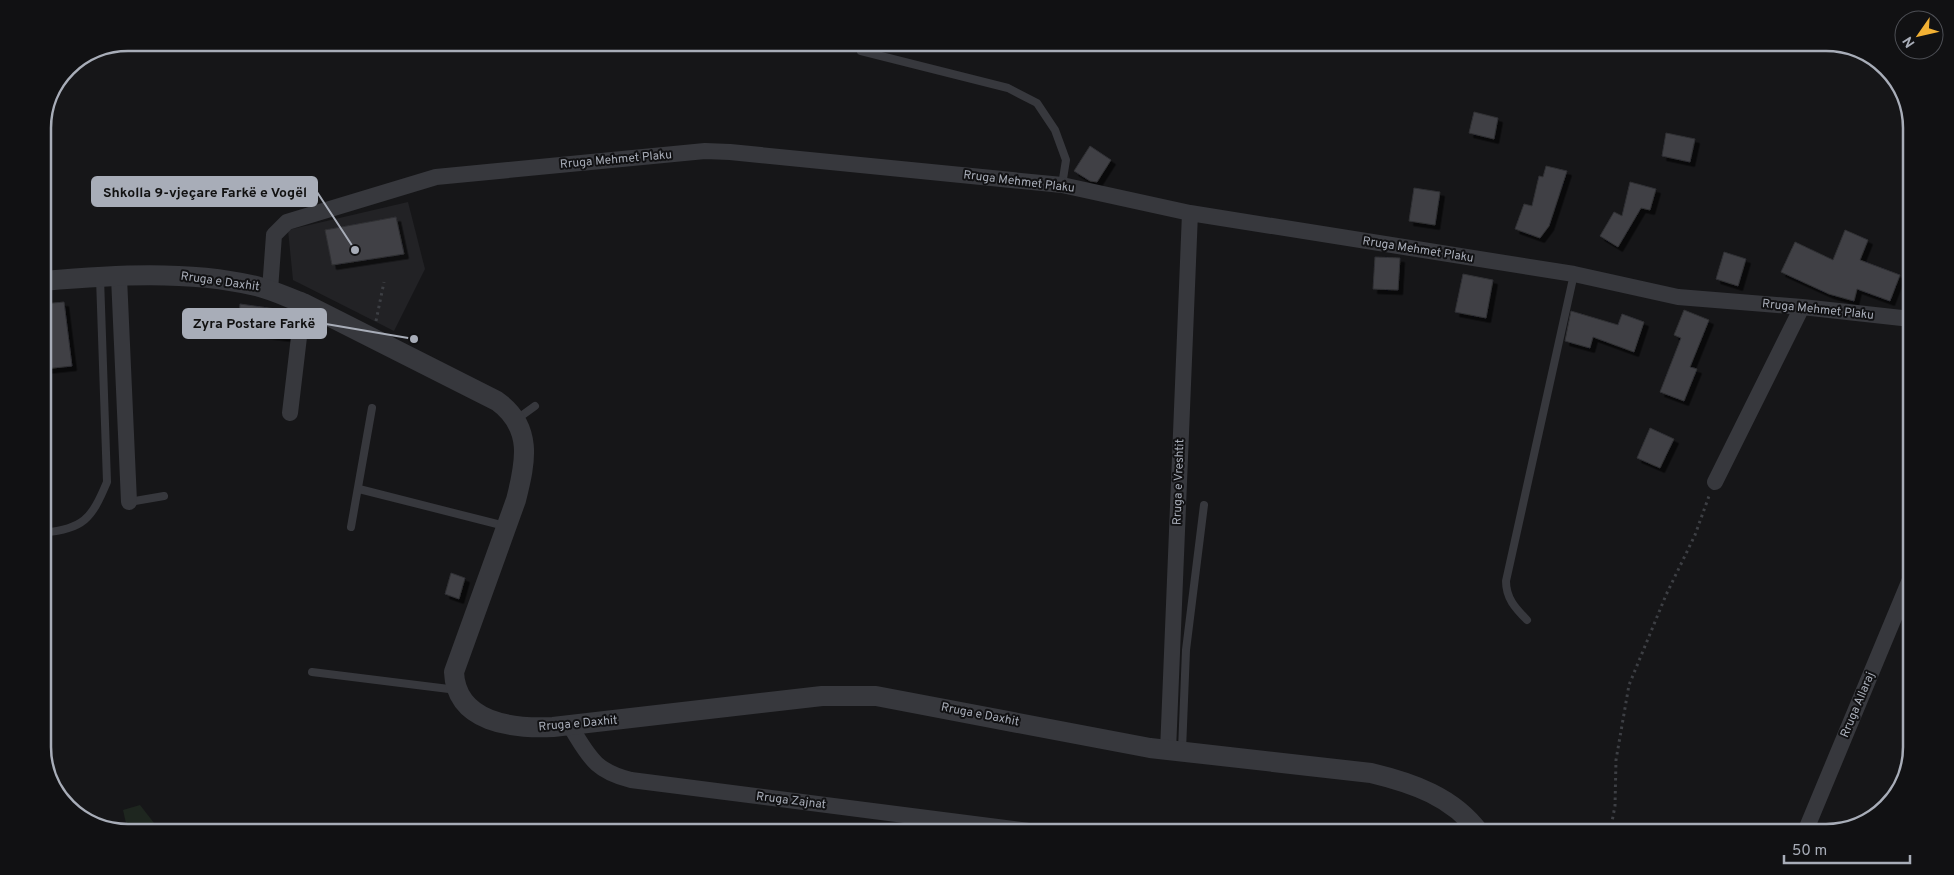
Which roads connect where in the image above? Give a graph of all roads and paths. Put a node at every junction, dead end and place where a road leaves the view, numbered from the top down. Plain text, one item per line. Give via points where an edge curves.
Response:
1 (861, 51) dead end
2 (1062, 185) junction
3 (1190, 213) junction
4 (1574, 274) junction
5 (109, 278) junction
6 (51, 281) edge
7 (384, 282) dead end
8 (270, 290) junction
9 (303, 303) junction
10 (1802, 307) junction
11 (1903, 318) edge
12 (376, 322) dead end
13 (535, 406) dead end
14 (372, 408) dead end
15 (290, 413) dead end
16 (516, 419) junction
17 (1715, 482) joint
18 (359, 489) junction
19 (164, 496) dead end
20 (129, 502) joint
21 (1204, 505) dead end
22 (351, 527) dead end
23 (506, 527) junction
24 (51, 532) edge
25 (1903, 599) edge
26 (1527, 620) dead end
27 (312, 672) dead end
28 (457, 690) junction
29 (570, 726) junction
30 (1175, 751) junction
31 (975, 824) edge
32 (1473, 824) edge
33 (1612, 824) edge
34 (1809, 824) edge

1 - 2 lane via 1008,88 1037,103 1055,130 1066,160
2 - 3 street, Rruga Mehmet Plaku
2 - 8 street, Rruga Mehmet Plaku via 705,152 436,177 287,222 274,235
3 - 4 street, Rruga Mehmet Plaku
3 - 30 street, Rruga e Vreshtit
4 - 10 street, Rruga Mehmet Plaku via 1678,297
4 - 26 lane via 1506,581 1510,599
5 - 6 street, Rruga e Daxhit
5 - 8 street, Rruga e Daxhit via 185,276
5 - 20 street
5 - 24 lane via 107,482 97,508 83,523
7 - 12 path
8 - 9 street, Rruga e Daxhit
9 - 15 street
9 - 16 street, Rruga e Daxhit via 497,401
10 - 11 street, Rruga Mehmet Plaku
10 - 17 street
13 - 16 lane
14 - 18 lane
16 - 23 street via 522,436 523,461 516,500
17 - 33 path via 1629,685 1616,760
18 - 22 lane
18 - 23 lane
19 - 20 lane
21 - 30 lane
23 - 28 street via 455,664
25 - 34 street, Rruga Allaraj
27 - 28 lane
28 - 29 street, Rruga e Daxhit via 468,706 487,719 534,728
29 - 30 street, Rruga e Daxhit via 850,695 902,700
29 - 31 street, Rruga Zajnat via 591,758 604,771 631,780
30 - 32 street, Rruga e Daxhit via 1371,773 1401,780 1451,804

